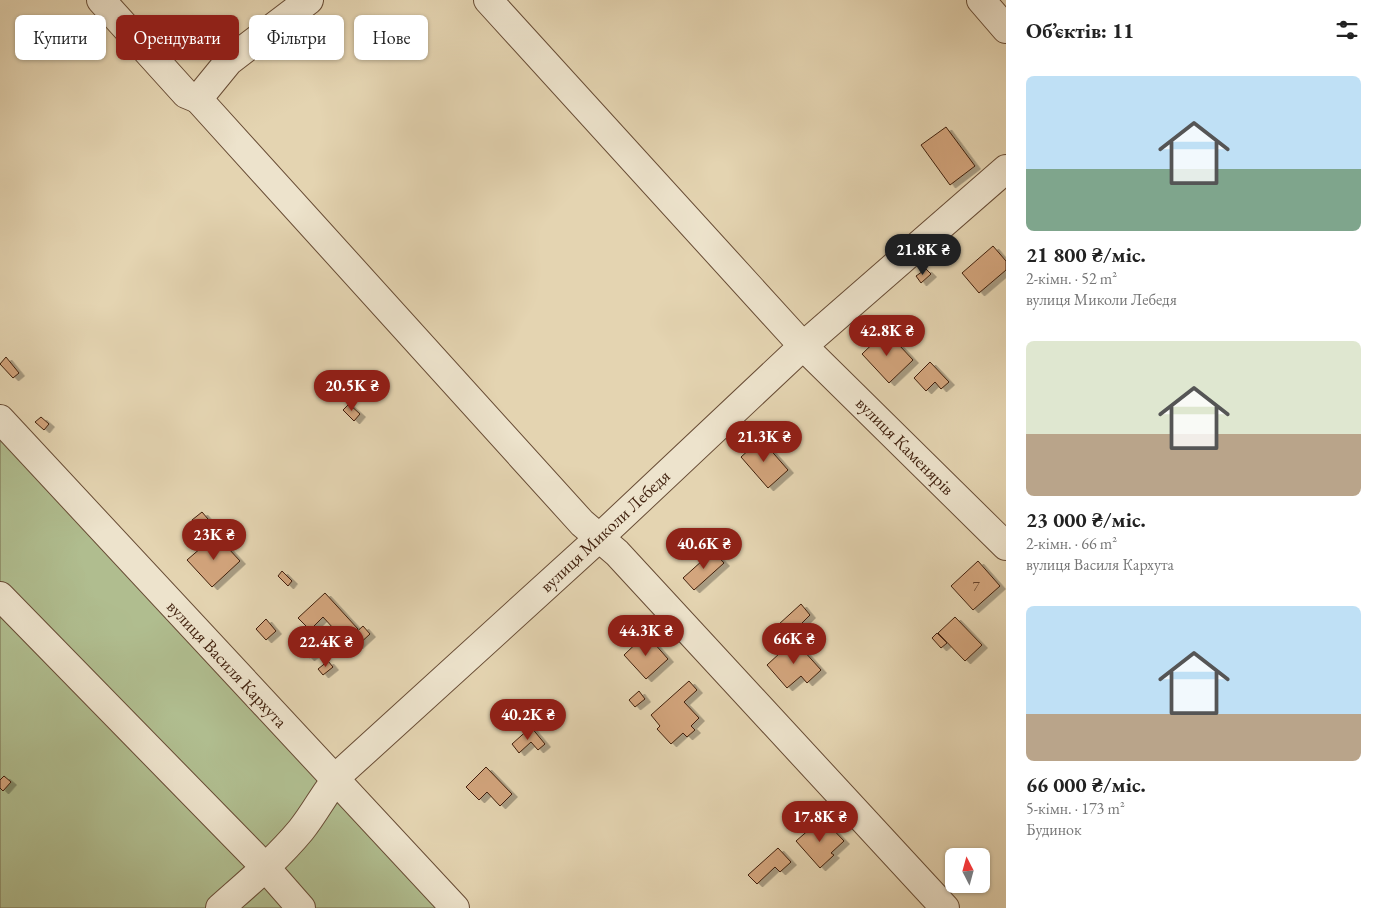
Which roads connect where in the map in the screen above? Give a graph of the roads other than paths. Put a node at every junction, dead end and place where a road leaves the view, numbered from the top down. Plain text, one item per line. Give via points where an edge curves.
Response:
1 (101, 0) edge
2 (309, 0) edge
3 (488, 0) edge
4 (981, 0) edge
5 (1006, 29) edge
6 (198, 99) junction
7 (1006, 169) edge
8 (803, 346) junction
9 (0, 419) edge
10 (599, 538) junction
11 (1006, 546) edge
12 (0, 596) edge
13 (335, 780) junction
14 (265, 868) junction
15 (220, 908) edge
16 (301, 908) edge
17 (455, 908) edge
18 (944, 908) edge

1 - 6 street via 186,94
2 - 6 street via 229,61
3 - 8 street, вулиця Каменярів
4 - 5 street
6 - 10 street
7 - 8 street, вулиця Миколи Лебедя
8 - 10 street, вулиця Миколи Лебедя
8 - 11 street, вулиця Каменярів
9 - 13 street, вулиця Василя Кархута
10 - 13 street, вулиця Миколи Лебедя
10 - 18 street via 623,560
12 - 14 street
13 - 14 street, вулиця Миколи Лебедя via 312,816
13 - 17 street, вулиця Василя Кархута
14 - 15 street, вулиця Миколи Лебедя
14 - 16 street

